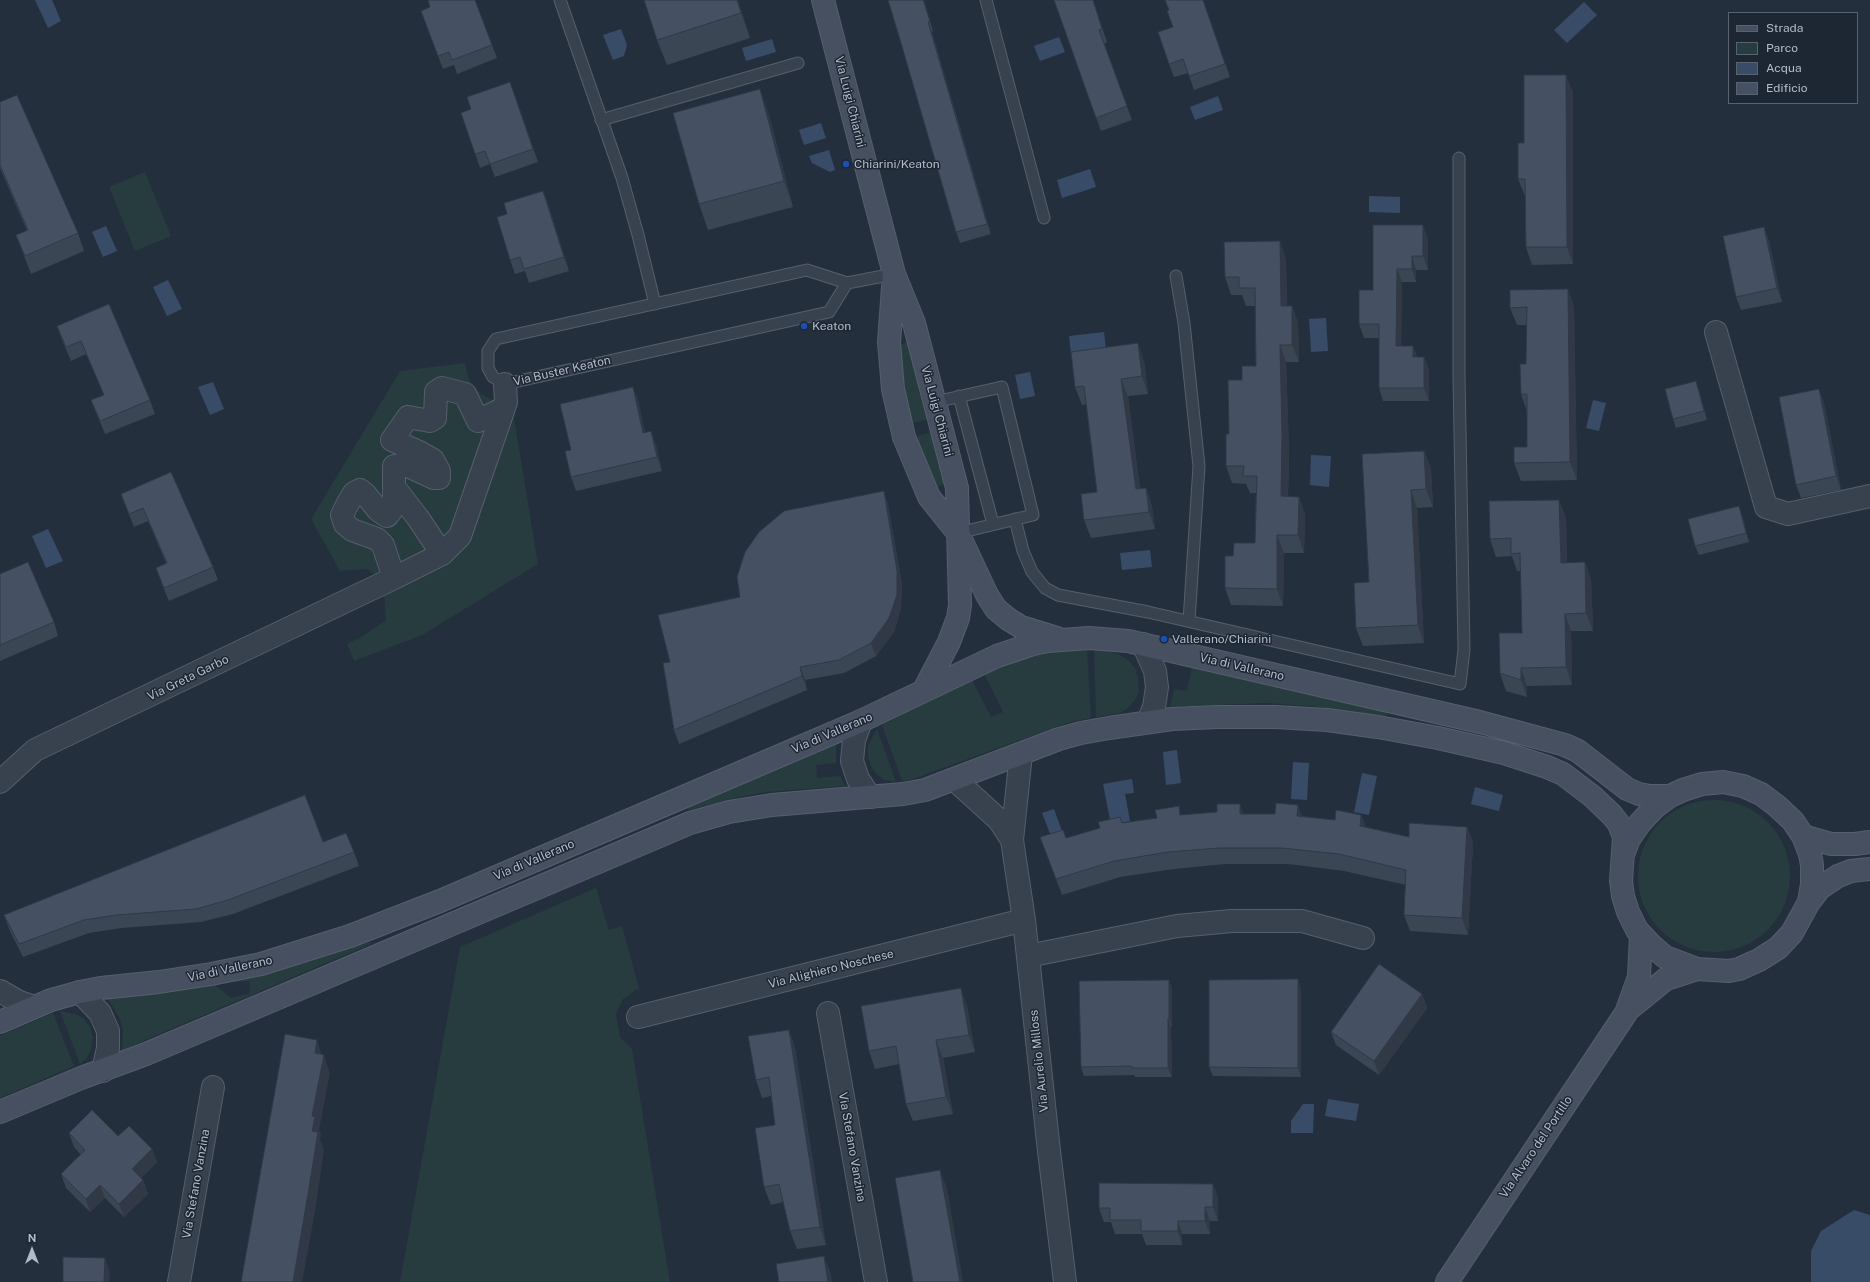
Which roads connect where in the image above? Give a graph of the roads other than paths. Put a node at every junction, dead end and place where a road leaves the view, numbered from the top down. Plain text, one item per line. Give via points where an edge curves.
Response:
1 (560, 0) edge
2 (823, 0) edge
3 (986, 0) edge
4 (798, 63) dead end
5 (601, 120) junction
6 (1459, 158) dead end
7 (1044, 218) dead end
8 (894, 274) junction
9 (1176, 276) dead end
10 (847, 283) junction
11 (655, 304) junction
12 (1716, 332) dead end
13 (902, 335) junction
14 (505, 384) junction
15 (959, 396) junction
16 (935, 402) junction
17 (504, 408) junction
18 (394, 487) junction
19 (944, 495) junction
20 (1870, 496) edge
21 (1015, 519) junction
22 (993, 524) junction
23 (958, 533) junction
24 (442, 554) junction
25 (389, 581) junction
26 (1189, 621) junction
27 (1064, 640) junction
28 (1143, 644) junction
29 (924, 690) junction
30 (861, 721) junction
31 (1148, 722) junction
32 (1021, 754) junction
33 (955, 780) junction
34 (0, 782) edge
35 (1670, 796) junction
36 (870, 797) junction
37 (1803, 836) junction
38 (1012, 840) junction
39 (1870, 842) edge
40 (1624, 852) junction
41 (1870, 869) edge
42 (1809, 902) junction
43 (1024, 920) junction
44 (1641, 935) junction
45 (1362, 938) dead end
46 (1028, 956) junction
47 (1697, 969) junction
48 (0, 991) edge
49 (80, 992) junction
50 (34, 1007) junction
51 (828, 1013) dead end
52 (1626, 1013) junction
53 (638, 1018) dead end
54 (0, 1022) edge
55 (103, 1071) junction
56 (213, 1087) dead end
57 (0, 1112) edge
58 (179, 1282) edge
59 (876, 1282) edge
60 (1065, 1282) edge
61 (1447, 1282) edge

1 - 5 lane
2 - 8 street, Via Luigi Chiarini
3 - 7 lane
4 - 5 lane
5 - 11 lane via 630,207
6 - 26 lane via 1459,369 1464,650 1460,684
8 - 10 lane, Via Buster Keaton
8 - 13 street, Via Luigi Chiarini
8 - 13 street, Via Luigi Chiarini via 905,299
9 - 26 lane via 1184,323 1199,466
10 - 11 lane, Via Buster Keaton via 807,270
10 - 14 lane, Via Buster Keaton via 829,312
11 - 14 lane, Via Buster Keaton via 496,339 488,351 488,368 493,377
12 - 20 street via 1766,507 1788,514
13 - 16 street, Via Luigi Chiarini
13 - 19 street, Via Luigi Chiarini via 893,389 904,436
14 - 17 street, Via Greta Garbo
15 - 16 lane
15 - 21 lane via 1002,387 1033,515
15 - 22 lane
16 - 19 street, Via Luigi Chiarini
17 - 18 street via 478,421 464,394 442,388 436,392 435,418 430,421 408,417 392,440 433,460 438,478 400,464 394,466
17 - 24 street, Via Greta Garbo via 460,536
18 - 24 street
18 - 25 street via 387,516 360,490 354,492 342,515 345,524 352,530 377,539 383,545
19 - 23 street, Via Luigi Chiarini
19 - 23 street, Via Luigi Chiarini
21 - 22 lane
21 - 26 lane via 1032,572 1051,592
22 - 23 lane
23 - 27 street, Via Luigi Chiarini via 987,595 1002,614 1021,627
23 - 29 street, Via Luigi Chiarini via 958,618 950,642
24 - 25 street, Via Greta Garbo
25 - 34 street, Via Greta Garbo via 34,750
27 - 28 street, Via di Vallerano via 1105,638
27 - 29 street, Via di Vallerano via 1033,644 1002,654
28 - 31 street via 1154,671 1157,687 1154,707
28 - 35 street, Via di Vallerano via 1546,739 1578,751 1627,789 1650,796
29 - 30 street, Via di Vallerano
30 - 36 street via 854,740 852,761 858,779
30 - 49 street, Via di Vallerano via 350,936 261,964 211,974
31 - 32 street, Via di Vallerano via 1081,732
31 - 40 street, Via di Vallerano via 1230,716 1320,720 1400,731 1504,753 1553,769 1574,781 1619,824 1624,837
32 - 33 street, Via di Vallerano
32 - 38 street, Via Aurelio Milloss
33 - 36 street, Via di Vallerano via 925,790
33 - 38 street, Via Aurelio Milloss via 999,820
35 - 37 street, Via di Vallerano via 1692,786 1707,783 1722,782 1743,786 1761,794 1777,806
35 - 40 street, Via di Vallerano via 1640,822
36 - 55 street, Via di Vallerano via 772,805 690,822
37 - 39 street via 1831,844
37 - 42 street, Via di Vallerano via 1812,865
38 - 43 street, Via Aurelio Milloss
40 - 44 street, Via di Vallerano via 1622,881 1625,904 1630,919
41 - 42 street, Via di Vallerano via 1838,876 1820,888
42 - 47 street, Via di Vallerano via 1785,941 1759,960 1729,971
43 - 46 street, Via Aurelio Milloss
43 - 53 street, Via Alighiero Noschese
44 - 47 street, Via di Vallerano via 1666,956
44 - 52 street, Via Alvaro del Portillo via 1639,977
45 - 46 street via 1302,921 1232,921 1177,926
46 - 60 street, Via Aurelio Milloss
47 - 52 street, Via Alvaro del Portillo via 1666,979
48 - 50 street
49 - 50 street, Via di Vallerano
49 - 55 street via 100,1013 108,1031 108,1048
50 - 54 street, Via di Vallerano
51 - 59 street, Via Stefano Vanzina
52 - 61 street, Via Alvaro del Portillo
55 - 57 street, Via di Vallerano
56 - 58 street, Via Stefano Vanzina

